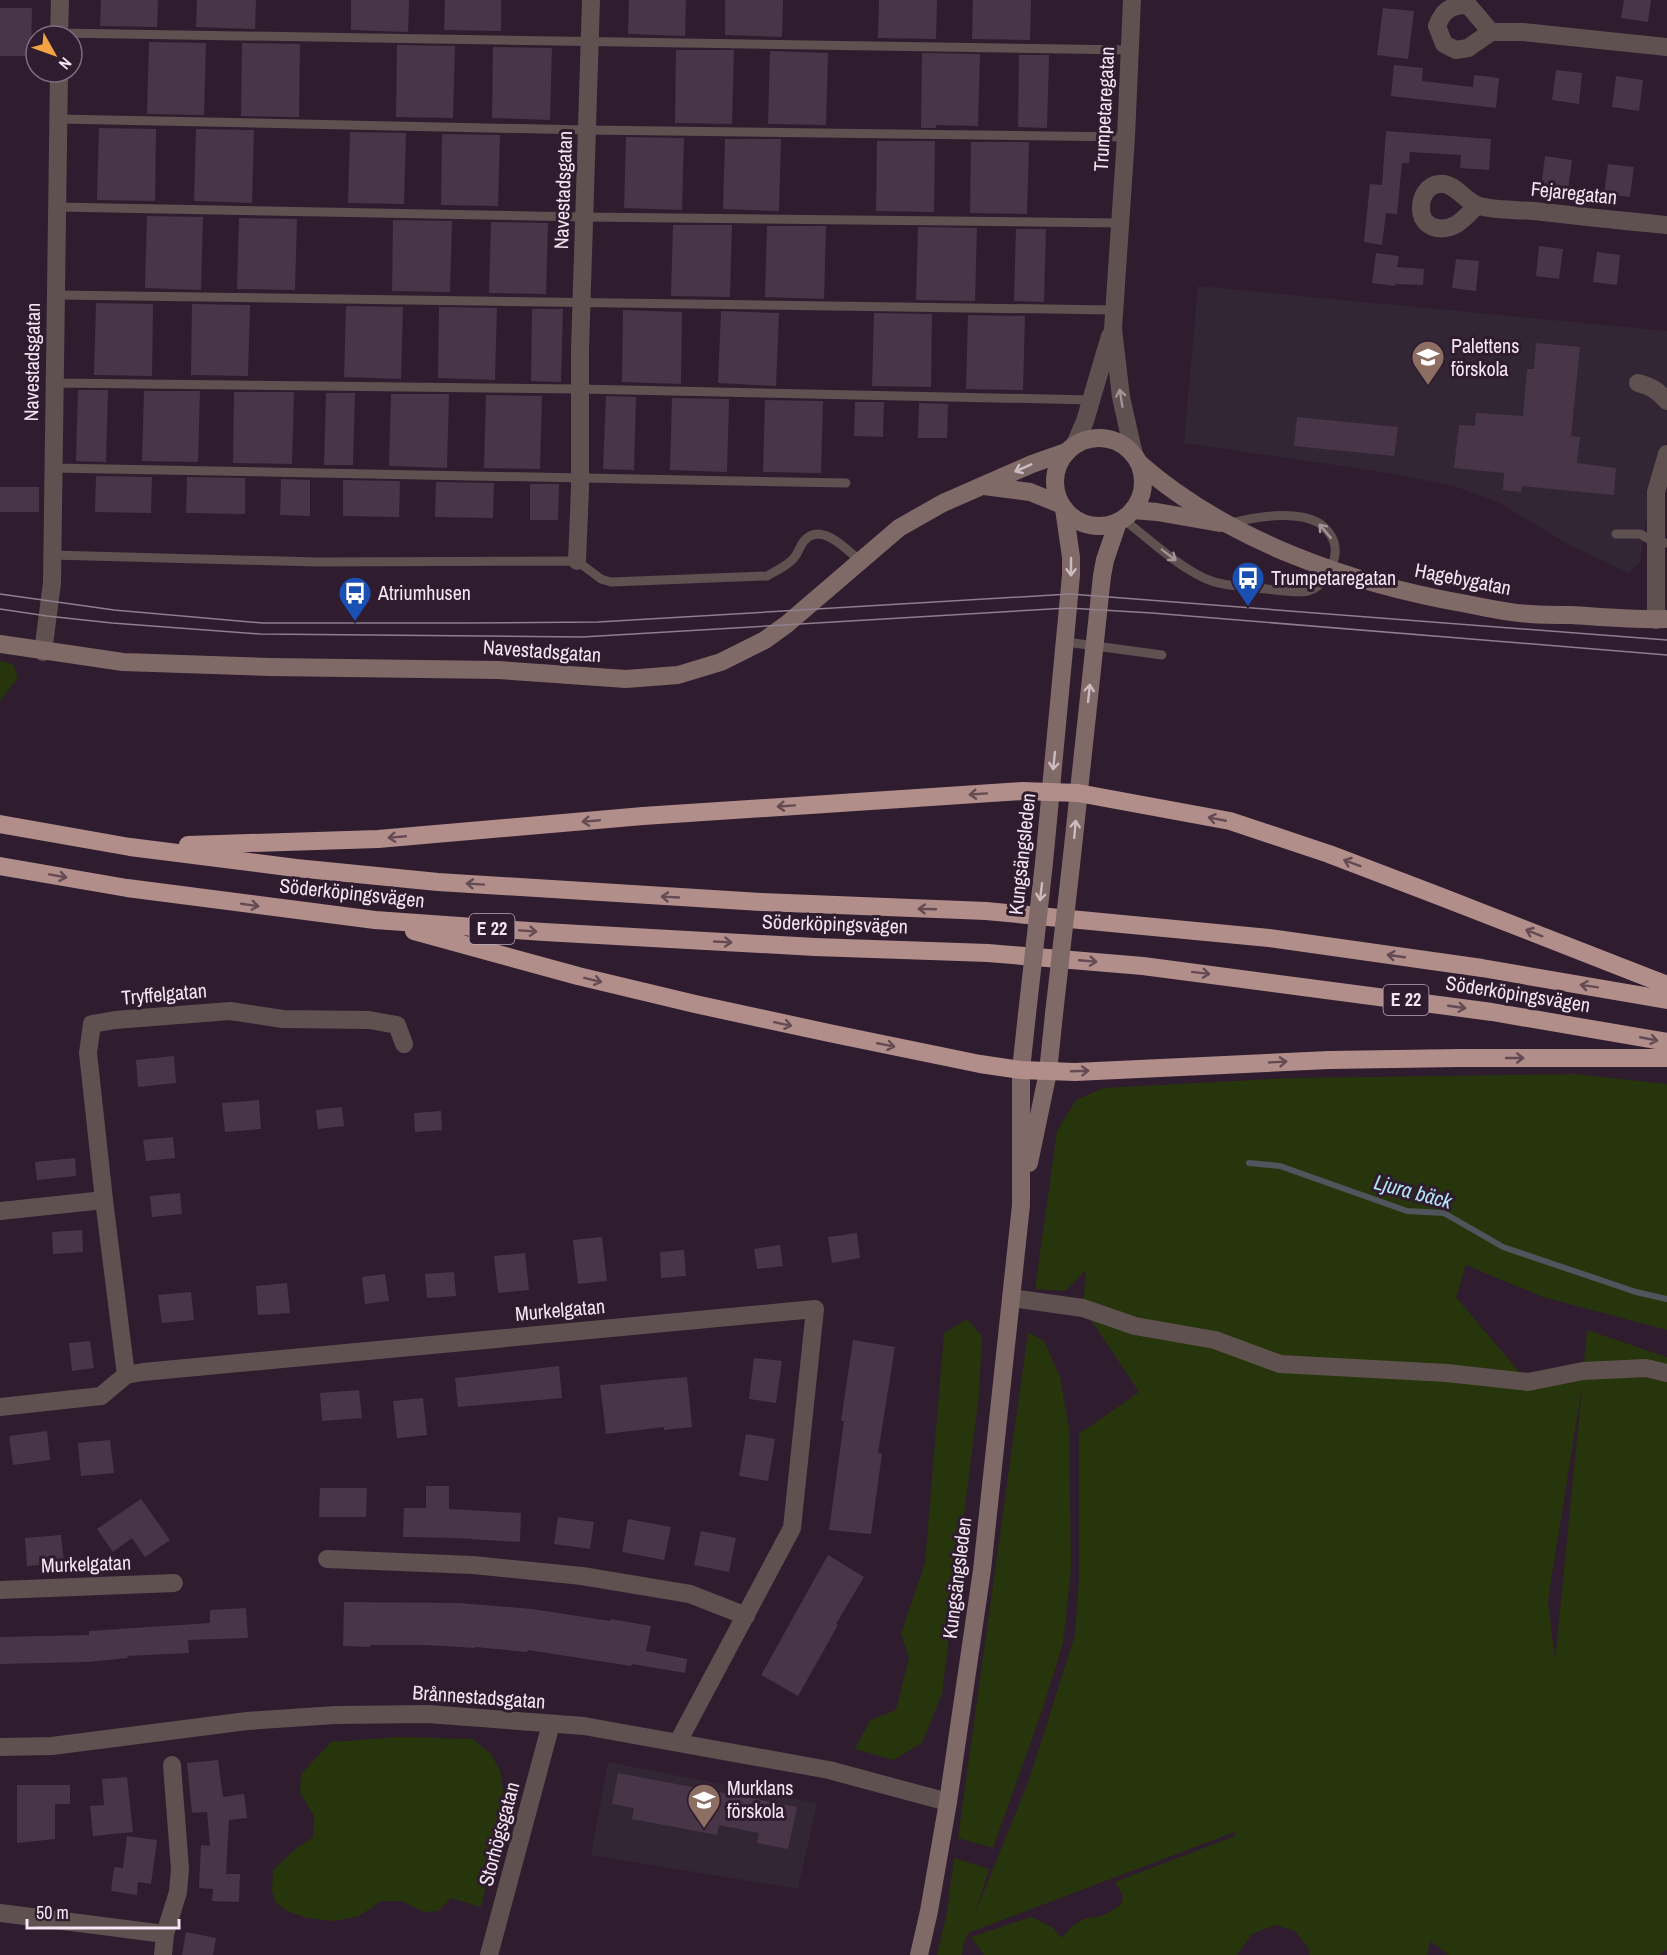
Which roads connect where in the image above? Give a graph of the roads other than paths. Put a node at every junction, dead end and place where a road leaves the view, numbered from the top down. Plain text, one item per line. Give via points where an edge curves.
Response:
1 (60, 0) edge
2 (591, 0) edge
3 (1132, 0) edge
4 (59, 24) edge
5 (1491, 32) dead end
6 (84, 34) edge
7 (590, 42) junction
8 (1667, 47) edge
9 (1130, 50) junction
10 (59, 84) edge
11 (58, 119) junction
12 (587, 130) junction
13 (1126, 137) junction
14 (1477, 206) dead end
15 (57, 207) junction
16 (584, 217) junction
17 (1120, 223) junction
18 (1667, 225) edge
19 (56, 295) junction
20 (582, 302) junction
21 (1114, 310) junction
22 (1113, 329) junction
23 (54, 383) junction
24 (1638, 383) dead end
25 (580, 388) junction
26 (1092, 400) junction
27 (1667, 401) edge
28 (1070, 448) junction
29 (1667, 454) edge
30 (1137, 459) junction
31 (53, 468) junction
32 (580, 477) junction
33 (846, 483) dead end
34 (982, 486) junction
35 (1062, 506) junction
36 (1124, 517) junction
37 (1226, 524) junction
38 (1616, 534) dead end
39 (1661, 543) edge
40 (52, 555) junction
41 (577, 561) junction
42 (860, 561) junction
43 (1331, 569) junction
44 (1661, 620) edge
45 (1066, 642) junction
46 (0, 644) edge
47 (1094, 645) junction
48 (42, 652) junction
49 (1162, 655) dead end
50 (1051, 792) junction
51 (1078, 793) junction
52 (0, 824) edge
53 (130, 847) junction
54 (0, 866) edge
55 (375, 920) junction
56 (1667, 985) edge
57 (1667, 1000) edge
58 (1667, 1042) edge
59 (404, 1044) dead end
60 (1667, 1058) edge
61 (1021, 1070) junction
62 (1048, 1072) junction
63 (104, 1200) junction
64 (1021, 1205) junction
65 (0, 1211) edge
66 (1012, 1298) junction
67 (1667, 1373) edge
68 (126, 1375) junction
69 (0, 1407) edge
70 (327, 1558) dead end
71 (174, 1583) dead end
72 (0, 1590) edge
73 (746, 1616) junction
74 (551, 1724) junction
75 (678, 1742) junction
76 (0, 1747) edge
77 (172, 1765) dead end
78 (948, 1802) junction
79 (0, 1913) edge
80 (165, 1934) junction
81 (163, 1955) edge
82 (489, 1955) edge
83 (919, 1955) edge

1 - 4 street
2 - 7 street, Navestadsgatan
3 - 9 street, Trumpetaregatan
5 - 8 street
6 - 7 lane
7 - 9 lane
7 - 12 street, Navestadsgatan
9 - 13 street, Trumpetaregatan
10 - 11 street, Navestadsgatan
11 - 12 lane
11 - 15 street, Navestadsgatan
12 - 13 lane
12 - 16 street, Navestadsgatan
13 - 17 street, Trumpetaregatan
14 - 18 street, Fejaregatan
15 - 16 lane
15 - 19 street, Navestadsgatan
16 - 17 lane
16 - 20 street, Navestadsgatan
17 - 21 street, Trumpetaregatan
19 - 20 lane
19 - 23 street, Navestadsgatan
20 - 21 lane
20 - 25 street, Navestadsgatan
21 - 22 street, Trumpetaregatan
22 - 26 street, Trumpetaregatan
30 -> 22 street, Trumpetaregatan via 1121,397
23 - 25 lane
23 - 31 street, Navestadsgatan
24 - 27 street via 1658,391
25 - 26 lane
25 - 32 street, Navestadsgatan
26 - 28 street, Trumpetaregatan
28 - 30 main road via 1083,440 1112,439 1126,446
28 -> 34 main road, Navestadsgatan
28 - 35 main road via 1055,473 1054,485
29 - 39 street via 1656,492
30 - 36 main road via 1143,474 1142,493
30 - 37 main road, Hagebygatan via 1159,481
31 - 32 lane
31 - 40 street, Navestadsgatan
32 - 33 lane
32 - 41 street, Navestadsgatan
34 - 35 main road via 1030,492
34 - 42 main road, Navestadsgatan via 899,528
35 - 36 main road via 1081,523 1094,526
35 -> 45 main road, Kungsängsleden via 1071,557
36 - 37 main road, Hagebygatan via 1157,512
36 -> 43 lane via 1192,572 1225,585 1308,592 1322,583
36 - 47 main road, Kungsängsleden via 1105,560
37 - 43 main road, Hagebygatan
43 -> 37 lane via 1335,547 1329,532 1318,522 1301,516 1253,517
38 - 39 lane via 1640,534
39 - 44 street via 1657,589
40 - 41 lane via 316,562
40 - 48 street, Navestadsgatan
41 - 42 lane via 611,582 766,576 794,557 805,539 817,535 832,537
42 - 48 main road, Navestadsgatan via 765,640 722,662 678,675 626,679 498,670 135,663
43 - 44 main road, Hagebygatan via 1418,596 1528,614
45 - 47 lane
45 -> 50 main road, Kungsängsleden
46 - 48 main road, Navestadsgatan
47 - 49 lane
51 -> 47 main road, Kungsängsleden
50 - 51 highway
50 -> 53 highway via 832,803 378,838
50 -> 61 main road, Kungsängsleden, bridge
56 -> 51 highway via 1273,835 1230,821
62 -> 51 main road, Kungsängsleden, bridge
52 - 53 highway, Söderköpingsvägen / E 22
57 -> 53 highway, Söderköpingsvägen / E 22 via 1345,948 1157,926 986,911 438,882
54 -> 55 highway, Söderköpingsvägen / E 22 via 127,888
55 -> 58 highway, Söderköpingsvägen / E 22 via 815,947 988,953 1143,966 1492,1012
55 -> 61 highway via 695,1004
59 - 63 street, Tryffelgatan via 397,1026 369,1020 283,1019 230,1011 92,1024 88,1053
62 -> 60 highway via 1341,1060
61 - 62 highway
61 - 64 main road, Kungsängsleden
62 - 64 main road, Kungsängsleden
63 - 65 street
63 - 68 street, Tryffelgatan
64 - 66 main road, Kungsängsleden
66 - 67 street via 1083,1308 1135,1326 1215,1340 1280,1364 1447,1373 1528,1382 1583,1371 1646,1368
66 - 78 main road, Kungsängsleden via 982,1570
68 - 69 street via 101,1396
68 - 73 street, Murkelgatan via 815,1309 792,1528
70 - 73 street via 473,1565 582,1576 690,1594
71 - 72 street, Murkelgatan
73 - 75 street, Murkelgatan
74 - 75 street, Brånnestadsgatan
74 - 76 street, Brånnestadsgatan via 428,1714 335,1716 247,1721 52,1746
74 - 82 street, Storhögsgatan
75 - 78 street, Brånnestadsgatan via 829,1770
77 - 80 street via 180,1869 178,1892
78 - 83 main road, Kungsängsleden
79 - 80 street
80 - 81 street

